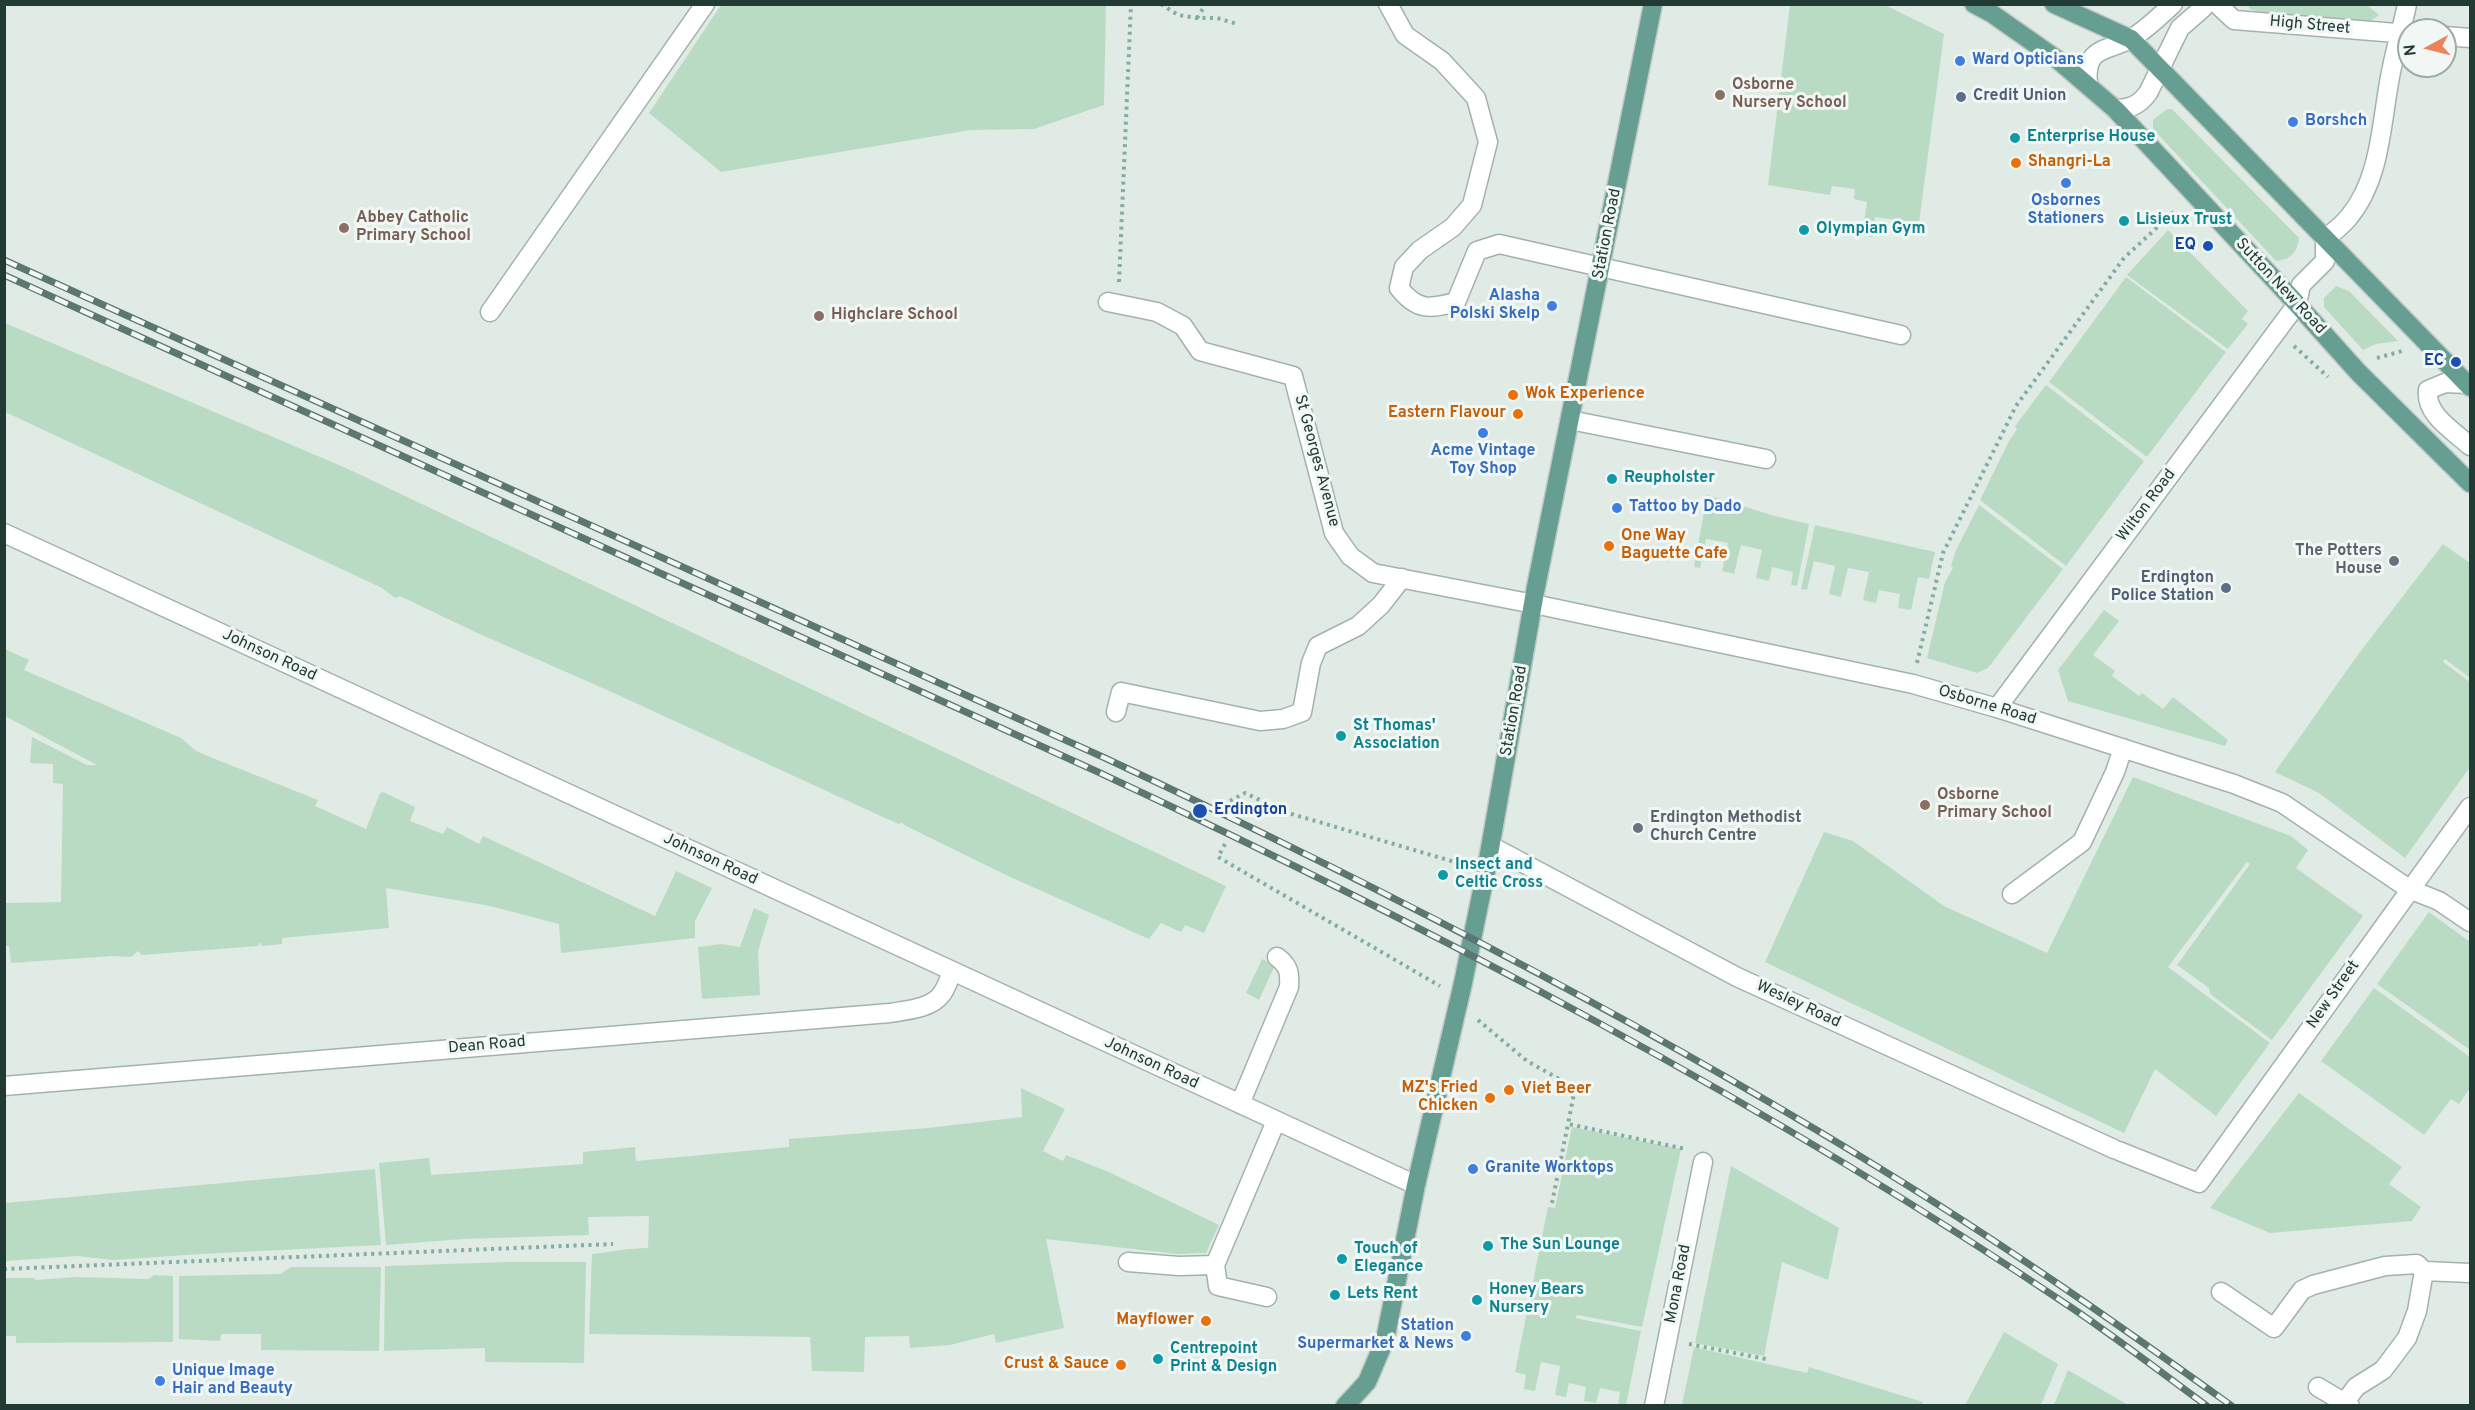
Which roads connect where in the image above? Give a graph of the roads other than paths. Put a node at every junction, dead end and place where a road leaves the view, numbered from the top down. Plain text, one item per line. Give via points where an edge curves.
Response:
1 (705, 4) edge
2 (1388, 4) edge
3 (1653, 4) edge
4 (1974, 4) edge
5 (2054, 4) edge
6 (2173, 4) edge
7 (2203, 4) edge
8 (2217, 4) edge
9 (2397, 33) edge
10 (2131, 39) junction
11 (2397, 55) edge
12 (2159, 68) junction
13 (2088, 84) junction
14 (2115, 109) junction
15 (2325, 239) junction
16 (1601, 267) junction
17 (1113, 303) road end
18 (2297, 304) junction
19 (490, 312) dead end
20 (1901, 335) dead end
21 (2469, 386) edge
22 (1570, 420) junction
23 (2470, 446) edge
24 (1766, 459) dead end
25 (2470, 483) edge
26 (4, 533) edge
27 (1402, 578) junction
28 (1534, 604) junction
29 (1997, 708) junction
30 (1116, 712) dead end
31 (2123, 748) junction
32 (2470, 807) edge
33 (1491, 846) junction
34 (2409, 889) junction
35 (2012, 894) dead end
36 (2470, 922) edge
37 (1276, 957) dead end
38 (952, 972) junction
39 (4, 1086) edge
40 (1240, 1104) junction
41 (1276, 1121) junction
42 (1703, 1162) road end
43 (2199, 1183) joint
44 (1416, 1185) junction
45 (1128, 1262) dead end
46 (1215, 1265) junction
47 (2424, 1271) junction
48 (2470, 1273) edge
49 (2221, 1292) dead end
50 (1267, 1297) dead end
51 (2318, 1387) dead end
52 (2347, 1404) edge
53 (1345, 1406) edge
54 (1654, 1406) edge

1 - 19 street
2 - 16 street via 1405,35 1442,61 1476,98 1488,142 1472,206 1404,267 1400,288 1410,302 1433,309 1456,302 1477,251 1499,244
3 - 16 main road, Station Road
4 - 13 main road, Sutton New Road
5 - 10 main road
6 - 10 street
7 - 12 street via 2180,28
8 - 9 street, High Street via 2235,20
10 - 12 main road
10 - 13 street via 2098,52 2089,66
11 - 15 street via 2367,187 2349,217
12 - 14 street via 2141,101 2132,107
12 - 15 main road
13 - 14 main road, Sutton New Road
14 - 18 main road, Sutton New Road
15 - 18 street, Wilton Road via 2325,261 2301,285
15 - 21 main road
16 - 20 street
16 - 22 main road, Station Road
17 - 27 street, St Georges Avenue via 1157,312 1183,326 1200,351 1293,376 1334,533 1350,556 1374,573
18 - 25 main road, Sutton New Road via 2358,372
18 - 29 street, Wilton Road
21 - 23 street via 2445,383 2428,390 2427,402
22 - 24 street
22 - 28 main road, Station Road
26 - 38 street, Johnson Road
27 - 28 street, St Georges Avenue
27 - 30 street via 1358,626 1318,646 1302,712 1260,721 1121,692
28 - 29 street, Osborne Road via 1912,684
28 - 33 main road, Station Road
29 - 31 street, Osborne Road
31 - 34 street, Osborne Road via 2282,803
31 - 35 street via 2082,842
32 - 34 street, New Street
33 - 43 street, Wesley Road via 1737,977 2116,1150
33 - 44 main road, Station Road
34 - 36 street, Osborne Road via 2439,901
34 - 43 street, New Street
37 - 40 street via 1286,964 1289,987
38 - 39 street, Dean Road via 935,1000 919,1008 890,1012
38 - 40 street, Johnson Road
40 - 41 street, Johnson Road
41 - 44 street, Johnson Road
41 - 46 street
42 - 54 street, Mona Road
44 - 53 main road, Station Road via 1385,1340 1367,1382
45 - 46 street
46 - 50 street via 1218,1286
47 - 48 street
47 - 49 street via 2417,1264 2385,1266 2313,1284 2302,1290 2274,1328
47 - 52 street via 2408,1338 2383,1370 2356,1387
51 - 52 street

